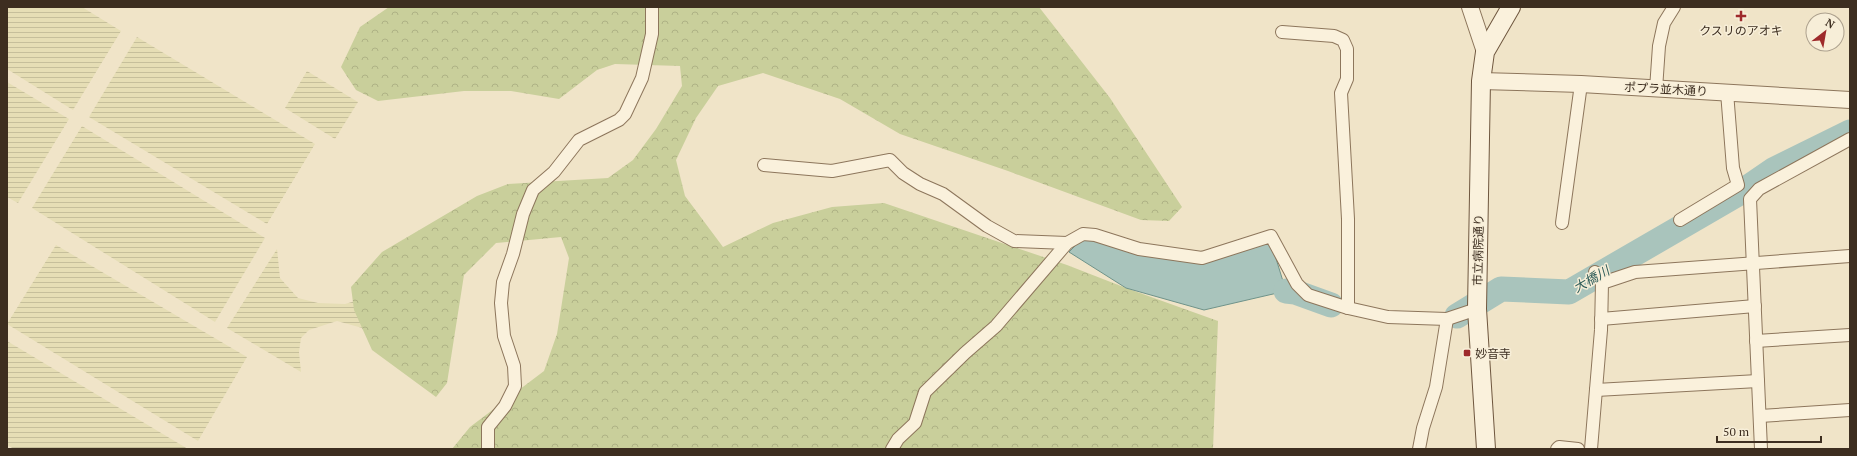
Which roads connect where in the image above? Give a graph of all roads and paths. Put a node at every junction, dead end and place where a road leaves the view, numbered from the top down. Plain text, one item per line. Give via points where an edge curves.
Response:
1 (652, 7) edge
2 (1470, 7) edge
3 (1511, 7) edge
4 (1674, 7) edge
5 (1282, 32) dead end
6 (1485, 52) junction
7 (1481, 81) junction
8 (1581, 84) junction
9 (1656, 89) junction
10 (1727, 92) junction
11 (1850, 100) edge
12 (1850, 139) edge
13 (764, 165) dead end
14 (1680, 220) dead end
15 (1562, 223) dead end
16 (1067, 243) junction
17 (1850, 256) edge
18 (1753, 264) junction
19 (1595, 272) dead end
20 (1602, 283) junction
21 (1755, 306) junction
22 (1348, 308) junction
23 (1477, 309) junction
24 (1447, 319) junction
25 (1602, 319) junction
26 (1850, 335) edge
27 (1756, 342) junction
28 (1758, 381) junction
29 (1596, 390) junction
30 (1850, 410) edge
31 (1760, 416) junction
32 (488, 449) edge
33 (892, 449) edge
34 (1419, 449) edge
35 (1486, 449) edge
36 (1556, 449) edge
37 (1578, 449) edge
38 (1591, 449) edge
39 (1761, 449) edge

1 - 32 street via 652,34 646,65 625,114 619,120 579,140 554,172 533,190 523,214 503,282 501,303 504,336 514,366 514,386 505,406 488,427
2 - 6 street
3 - 6 main road
4 - 9 street via 1664,24 1659,46
5 - 22 street via 1334,36 1343,40 1347,49 1347,79 1341,93 1348,219
6 - 7 main road, 市立病院通り
7 - 8 street, ポプラ並木通り
7 - 23 main road, 市立病院通り
8 - 9 street, ポプラ並木通り
8 - 15 street
9 - 10 street, ポプラ並木通り
10 - 11 street, ポプラ並木通り
10 - 14 street via 1733,168 1738,185
12 - 18 street via 1759,189 1750,199
13 - 16 street via 832,172 890,160 920,184 943,194 987,226 1014,241
16 - 22 street via 1083,234 1095,235 1139,249 1202,258 1271,236 1297,284 1308,294
16 - 33 street via 996,326 925,392 915,423 898,439
17 - 18 street
18 - 20 street via 1635,272
18 - 21 street
19 - 20 street
20 - 25 street
21 - 25 street
21 - 27 street
22 - 24 street via 1388,317
23 - 24 street
23 - 35 main road, 市立病院通り
24 - 34 street via 1436,387 1422,428
25 - 29 street
26 - 27 street
27 - 28 street
28 - 29 street
28 - 31 street
29 - 38 street
30 - 31 street
31 - 39 street
36 - 37 street

